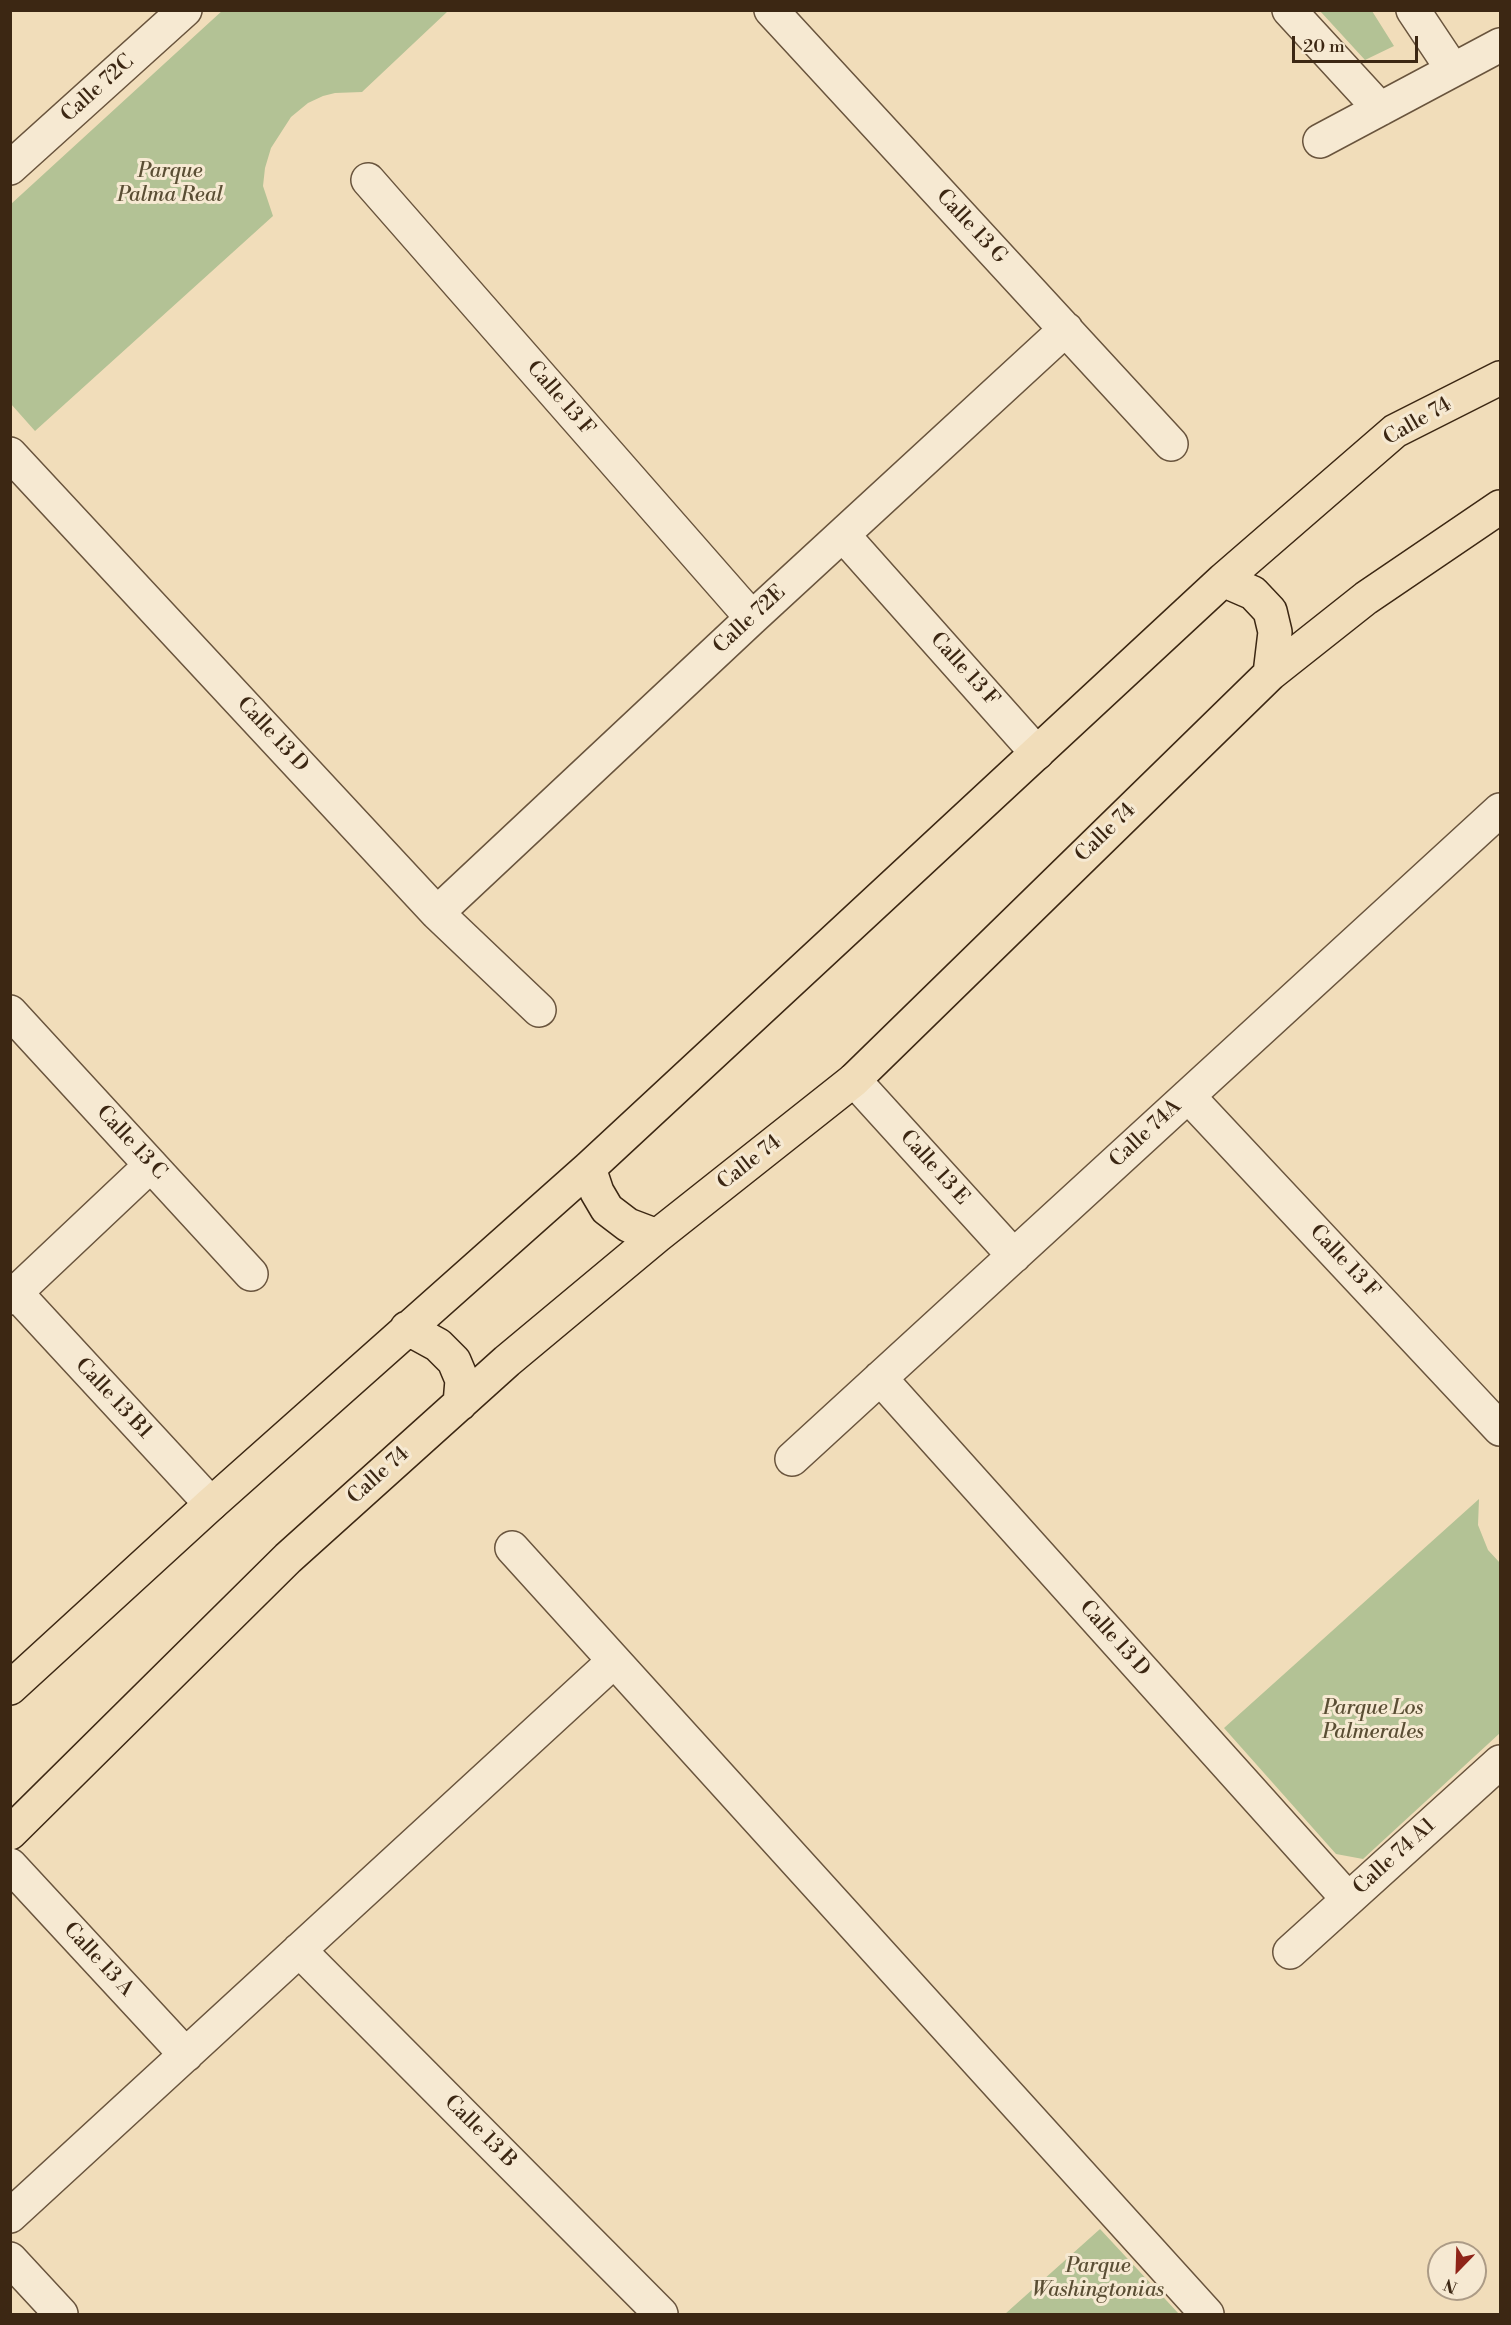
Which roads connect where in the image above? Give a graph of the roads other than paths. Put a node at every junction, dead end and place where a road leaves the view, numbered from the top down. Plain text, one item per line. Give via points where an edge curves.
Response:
1 (184, 10) edge
2 (771, 10) edge
3 (1288, 10) edge
4 (1413, 10) edge
5 (1500, 45) edge
6 (1453, 70) junction
7 (1380, 109) junction
8 (1320, 141) dead end
9 (10, 168) edge
10 (368, 180) dead end
11 (1066, 329) junction
12 (1500, 378) edge
13 (1171, 444) dead end
14 (10, 454) edge
15 (1500, 507) edge
16 (843, 535) junction
17 (1223, 580) junction
18 (752, 618) junction
19 (1270, 674) junction
20 (1037, 753) junction
21 (1500, 810) edge
22 (437, 913) junction
23 (539, 1010) dead end
24 (10, 1012) edge
25 (854, 1080) junction
26 (1188, 1096) junction
27 (151, 1165) junction
28 (589, 1168) junction
29 (657, 1236) junction
30 (1014, 1256) junction
31 (251, 1274) dead end
32 (13, 1296) edge
33 (407, 1328) junction
34 (880, 1378) junction
35 (460, 1404) junction
36 (1500, 1429) edge
37 (792, 1459) dead end
38 (211, 1504) junction
39 (512, 1548) dead end
40 (614, 1661) junction
41 (10, 1688) edge
42 (1500, 1762) edge
43 (10, 1833) edge
44 (10, 1865) edge
45 (1348, 1899) junction
46 (299, 1950) junction
47 (1290, 1952) dead end
48 (186, 2055) junction
49 (10, 2216) edge
50 (10, 2259) edge
51 (61, 2314) edge
52 (661, 2314) edge
53 (1207, 2314) edge

1 - 9 street, Calle 72C
2 - 11 street, Calle 13 G
3 - 7 street
4 - 6 street
5 - 6 street
6 - 7 street
7 - 8 street
10 - 18 street, Calle 13 F
11 - 13 street, Calle 13 G
11 - 16 street, Calle 72E
12 - 17 main road, Calle 74 via 1395,431
14 - 22 street, Calle 13 D
15 - 19 main road, Calle 74 via 1366,598
16 - 18 street, Calle 72E
16 - 20 street, Calle 13 F
17 - 19 main road via 1253,593 1270,611 1275,632
17 - 20 main road, Calle 74
18 - 22 street, Calle 72E
19 - 25 main road, Calle 74
20 - 28 main road, Calle 74
21 - 26 street, Calle 74A
22 - 23 street, Calle 13 D
24 - 27 street, Calle 13 C
25 - 29 main road, Calle 74
25 - 30 street, Calle 13 E
26 - 30 street, Calle 74A
26 - 36 street, Calle 13 F
27 - 31 street, Calle 13 C
27 - 32 street
28 - 29 main road via 607,1209 628,1225
28 - 33 main road, Calle 74
29 - 35 main road, Calle 74
30 - 34 street, Calle 74A
32 - 38 street, Calle 13 B1
33 - 35 main road via 454,1360 462,1380
33 - 38 main road, Calle 74
34 - 37 street, Calle 74A
34 - 45 street, Calle 13 D
35 - 43 main road, Calle 74 via 288,1558
38 - 41 main road, Calle 74
39 - 40 street
40 - 46 street
40 - 53 street
42 - 45 street, Calle 74 A1
44 - 48 street, Calle 13 A
45 - 47 street, Calle 74 A1
46 - 48 street
46 - 52 street, Calle 13 B
48 - 49 street
50 - 51 street

